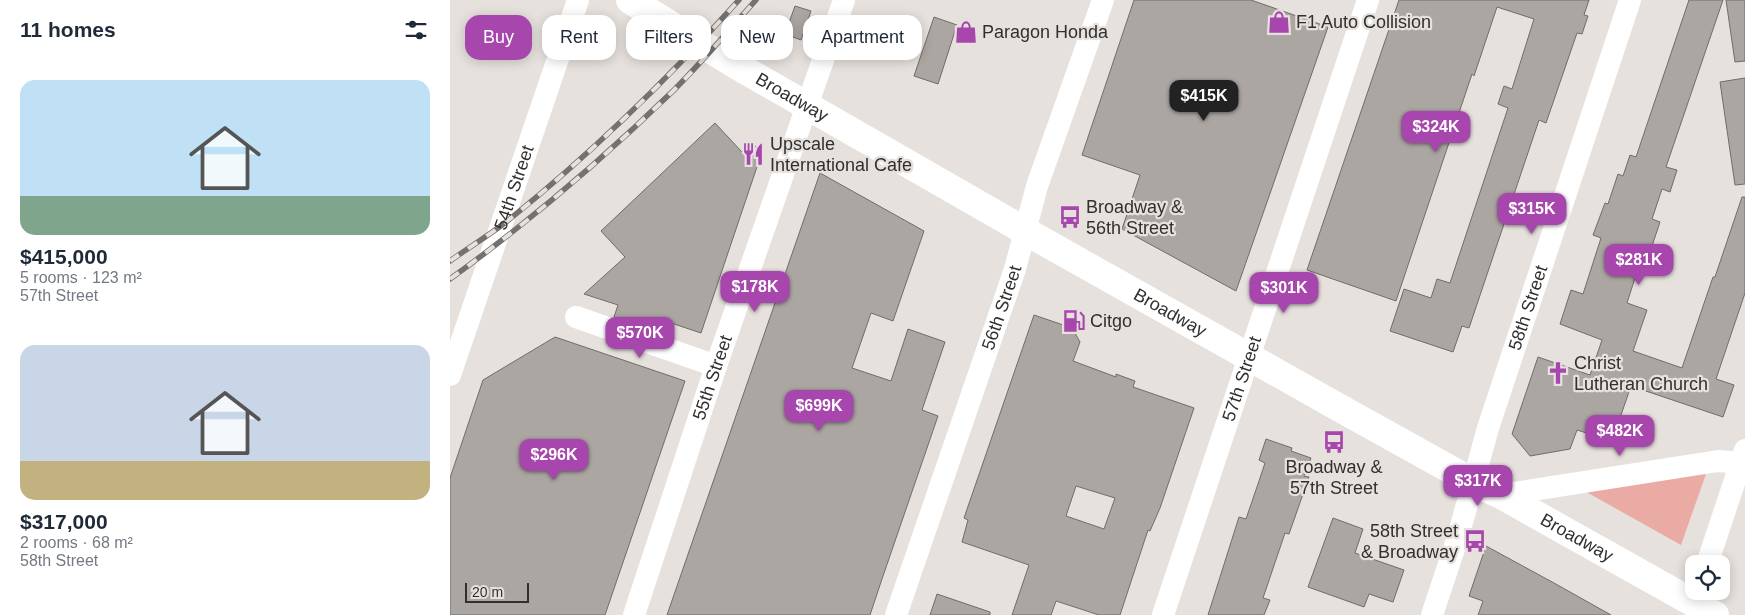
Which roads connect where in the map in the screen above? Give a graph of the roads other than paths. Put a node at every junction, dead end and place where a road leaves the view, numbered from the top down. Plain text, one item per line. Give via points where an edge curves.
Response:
1 (578, 0) edge
2 (844, 0) edge
3 (1103, 0) edge
4 (1368, 0) edge
5 (1630, 0) edge
6 (642, 4) edge
7 (808, 106) junction
8 (1025, 231) junction
9 (576, 317) dead end
10 (1250, 357) junction
11 (716, 366) junction
12 (450, 375) edge
13 (1744, 458) edge
14 (1473, 482) junction
15 (1501, 494) junction
16 (1710, 555) edge
17 (1701, 607) edge
18 (634, 615) edge
19 (896, 615) edge
20 (1163, 615) edge
21 (1432, 615) edge

1 - 12 street, 54th Street
2 - 7 street, 55th Street
3 - 8 street, 56th Street via 1038,183
4 - 10 street, 57th Street
5 - 14 street, 58th Street
6 - 7 main road, Broadway
7 - 8 main road, Broadway
7 - 11 street, 55th Street
8 - 10 main road, Broadway
8 - 19 street, 56th Street
9 - 11 street
10 - 14 main road, Broadway
10 - 20 street, 57th Street
11 - 18 street, 55th Street
13 - 15 street
13 - 16 street
14 - 15 main road, Broadway
14 - 21 street, 58th Street
15 - 17 main road, Broadway

